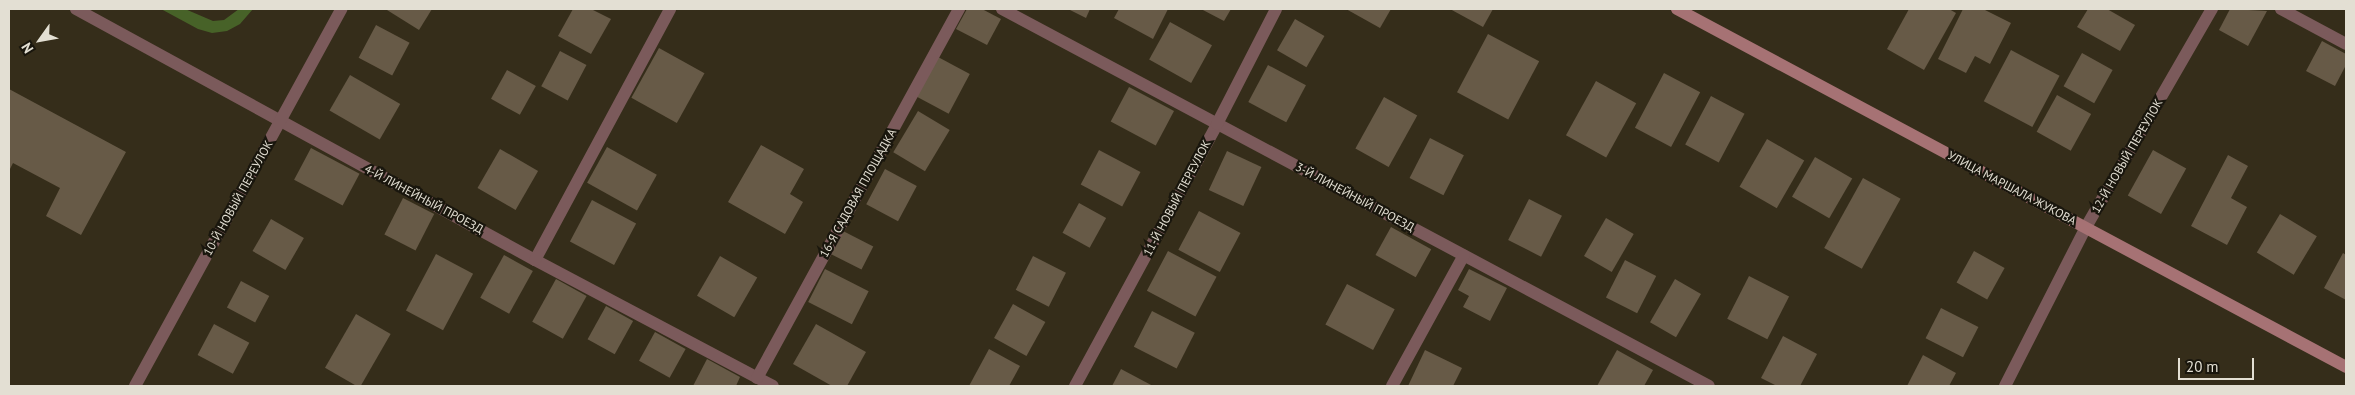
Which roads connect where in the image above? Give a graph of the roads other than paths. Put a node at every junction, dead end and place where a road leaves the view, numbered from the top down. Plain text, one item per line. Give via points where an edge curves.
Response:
1 (76, 9) edge
2 (341, 9) edge
3 (670, 9) edge
4 (959, 9) edge
5 (1002, 9) edge
6 (1276, 9) edge
7 (1677, 9) edge
8 (2212, 9) edge
9 (2281, 9) edge
10 (2346, 44) edge
11 (280, 121) junction
12 (1217, 124) junction
13 (2086, 228) junction
14 (1464, 255) junction
15 (535, 260) junction
16 (2346, 367) edge
17 (757, 378) junction
18 (1688, 381) edge
19 (135, 386) edge
20 (773, 386) edge
21 (1075, 386) edge
22 (1392, 386) edge
23 (1708, 386) edge
24 (2004, 386) edge

1 - 11 street, 4-Й ЛИНЕЙНЫЙ ПРОЕЗД
2 - 11 street, 10-Й НОВЫЙ ПЕРЕУЛОК
3 - 15 street
4 - 17 street, 16-Я САДОВАЯ ПЛОЩАДКА
5 - 12 street, 3-Й ЛИНЕЙНЫЙ ПРОЕЗД
6 - 12 street, 11-Й НОВЫЙ ПЕРЕУЛОК
7 - 13 main road, УЛИЦА МАРШАЛА ЖУКОВА
8 - 13 street, 12-Й НОВЫЙ ПЕРЕУЛОК
9 - 10 street
11 - 15 street, 4-Й ЛИНЕЙНЫЙ ПРОЕЗД
11 - 19 street, 10-Й НОВЫЙ ПЕРЕУЛОК
12 - 14 street, 3-Й ЛИНЕЙНЫЙ ПРОЕЗД
12 - 21 street, 11-Й НОВЫЙ ПЕРЕУЛОК
13 - 16 main road, УЛИЦА МАРШАЛА ЖУКОВА
13 - 24 street, 12-Й НОВЫЙ ПЕРЕУЛОК
14 - 18 street, 3-Й ЛИНЕЙНЫЙ ПРОЕЗД
14 - 22 street
15 - 17 street, 4-Й ЛИНЕЙНЫЙ ПРОЕЗД
17 - 20 street, 4-Й ЛИНЕЙНЫЙ ПРОЕЗД
18 - 23 street, 3-Й ЛИНЕЙНЫЙ ПРОЕЗД

